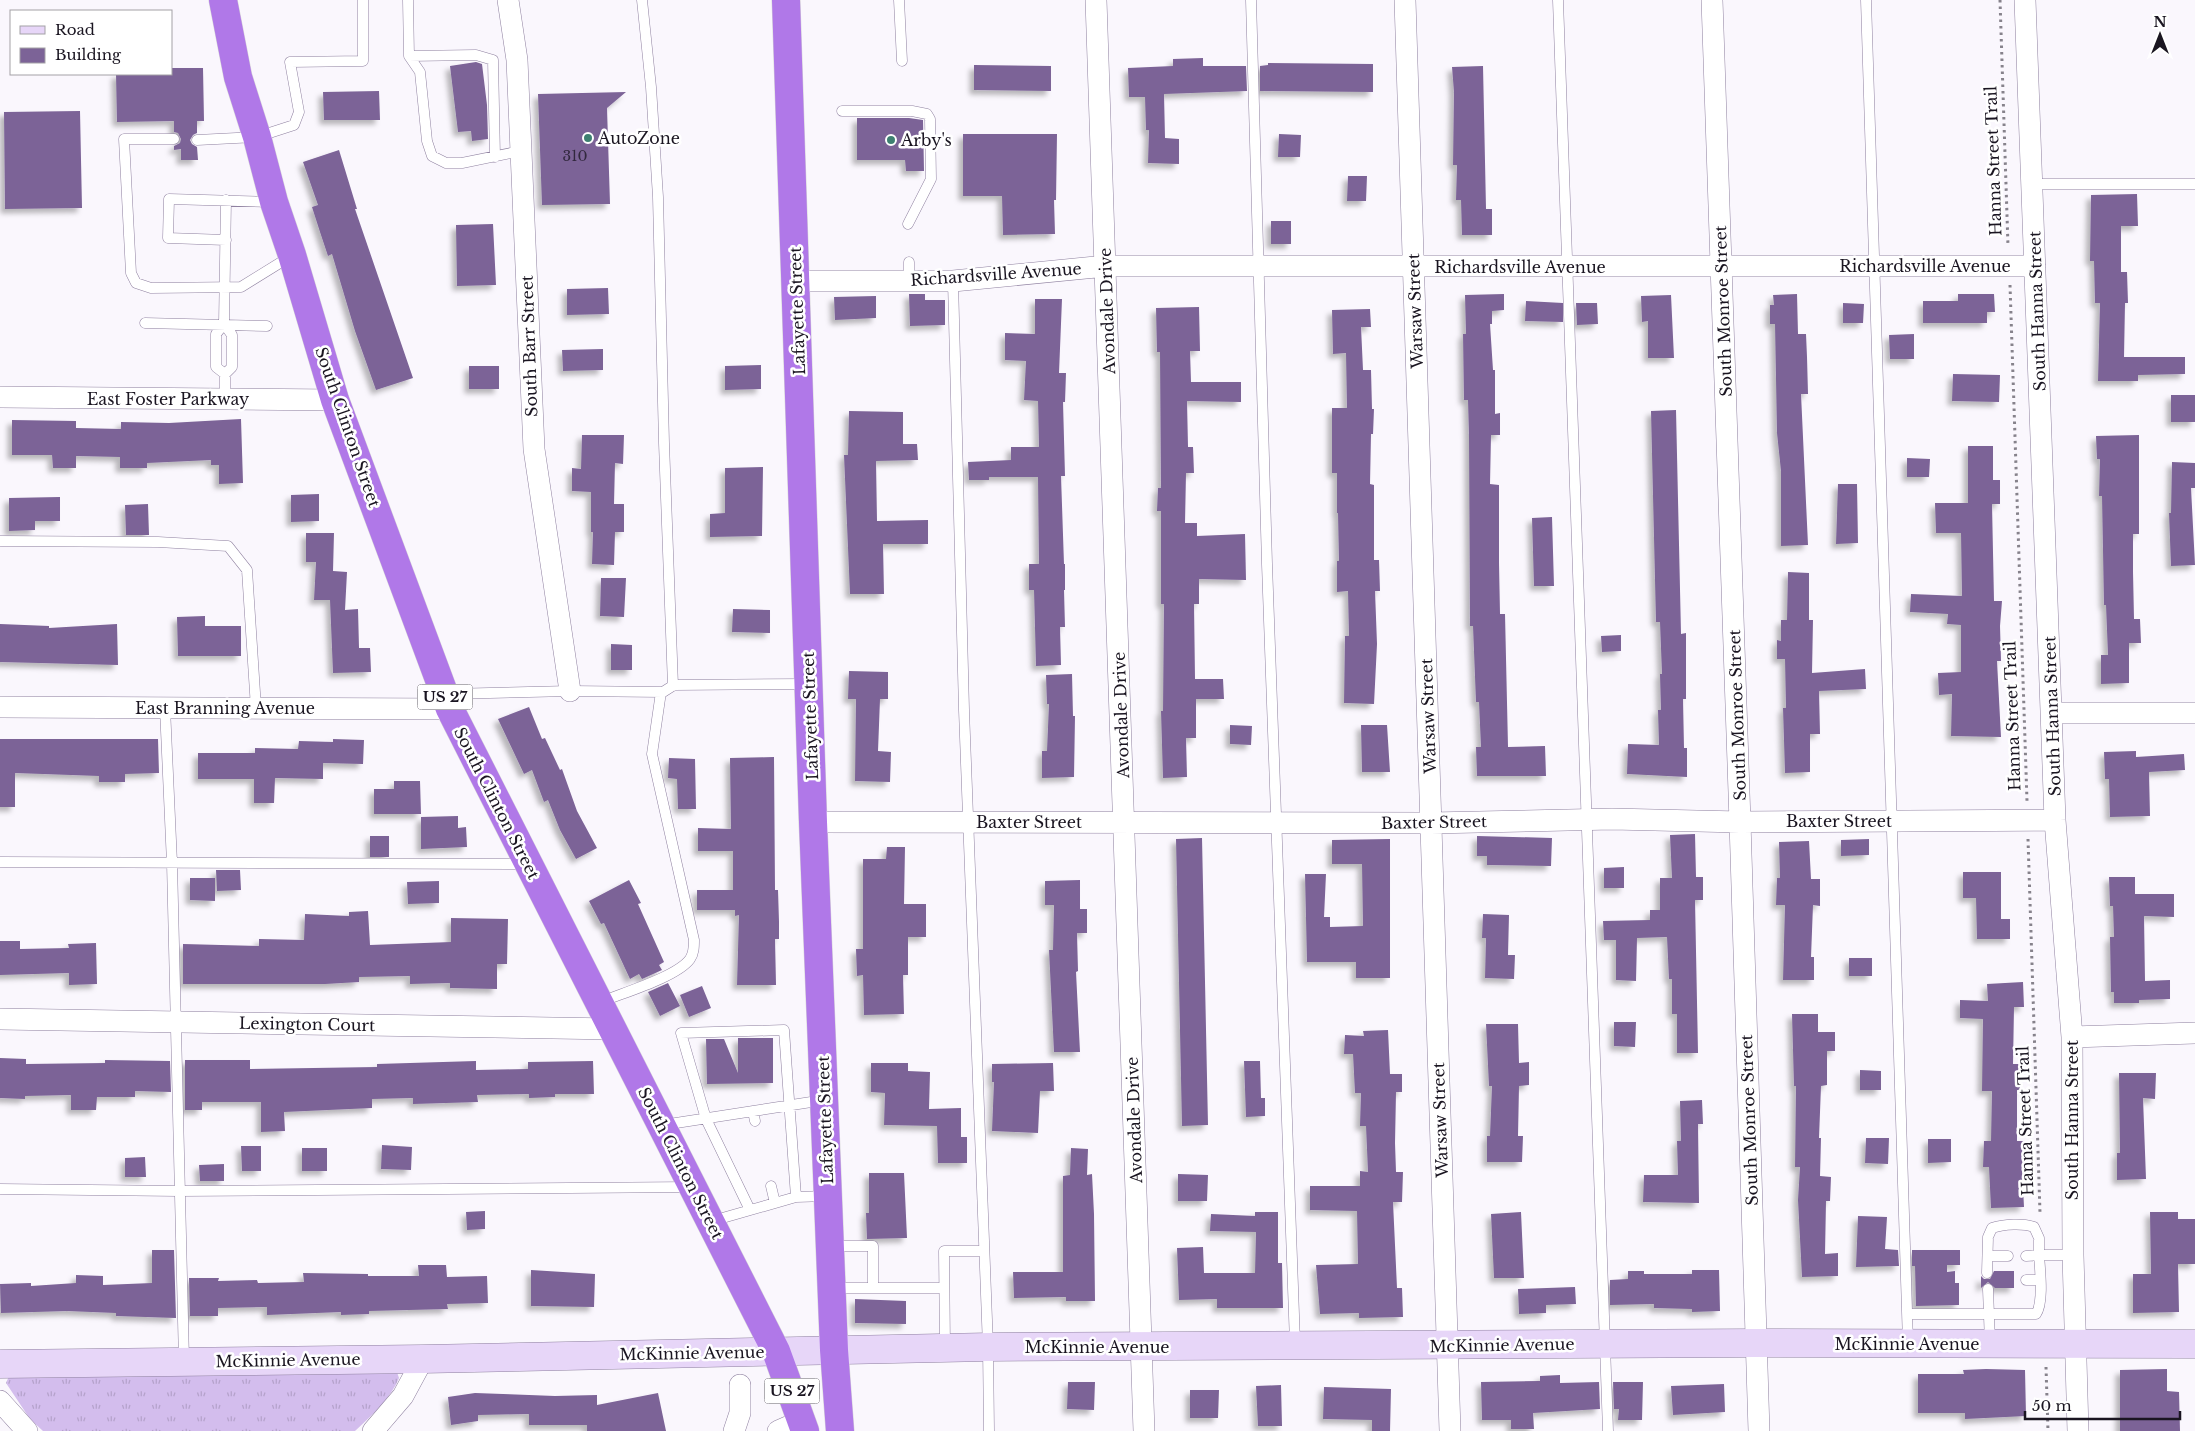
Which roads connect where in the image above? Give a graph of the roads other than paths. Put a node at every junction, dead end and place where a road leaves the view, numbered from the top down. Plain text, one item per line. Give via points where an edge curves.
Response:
1 (223, 0) edge
2 (363, 0) edge
3 (408, 0) edge
4 (508, 0) edge
5 (642, 0) edge
6 (786, 0) edge
7 (899, 0) edge
8 (1096, 0) edge
9 (1251, 0) edge
10 (1406, 0) edge
11 (1558, 0) edge
12 (1712, 0) edge
13 (1866, 0) edge
14 (2025, 0) edge
15 (409, 56) junction
16 (902, 60) dead end
17 (842, 111) dead end
18 (257, 137) junction
19 (174, 139) dead end
20 (197, 140) dead end
21 (521, 151) junction
22 (495, 157) junction
23 (2032, 184) junction
24 (2195, 184) edge
25 (226, 200) junction
26 (274, 202) junction
27 (908, 224) dead end
28 (226, 240) junction
29 (292, 255) junction
30 (1106, 266) junction
31 (1721, 266) junction
32 (2035, 266) junction
33 (1413, 267) junction
34 (1568, 267) junction
35 (1875, 267) junction
36 (1259, 268) junction
37 (953, 280) junction
38 (796, 281) junction
39 (224, 288) junction
40 (145, 323) dead end
41 (224, 324) junction
42 (267, 326) dead end
43 (225, 374) junction
44 (0, 397) edge
45 (225, 399) junction
46 (335, 400) junction
47 (0, 541) edge
48 (809, 684) junction
49 (673, 686) junction
50 (570, 691) junction
51 (661, 692) junction
52 (447, 702) junction
53 (0, 707) edge
54 (165, 708) junction
55 (256, 708) junction
56 (2052, 713) junction
57 (2195, 713) edge
58 (1585, 820) junction
59 (2055, 820) junction
60 (1893, 821) junction
61 (813, 822) junction
62 (968, 822) junction
63 (1125, 822) junction
64 (1740, 822) junction
65 (1276, 823) junction
66 (1431, 823) junction
67 (0, 862) edge
68 (172, 863) junction
69 (528, 864) junction
70 (600, 1002) junction
71 (0, 1020) edge
72 (174, 1022) junction
73 (614, 1029) junction
74 (2195, 1033) edge
75 (2072, 1037) junction
76 (824, 1100) junction
77 (789, 1105) junction
78 (706, 1118) junction
79 (662, 1126) junction
80 (771, 1186) dead end
81 (694, 1187) junction
82 (0, 1189) edge
83 (178, 1191) junction
84 (828, 1196) junction
85 (796, 1197) junction
86 (775, 1203) junction
87 (750, 1210) junction
88 (711, 1222) junction
89 (830, 1246) junction
90 (983, 1251) junction
91 (2040, 1255) junction
92 (2073, 1255) junction
93 (1988, 1256) junction
94 (2008, 1256) dead end
95 (2026, 1256) dead end
96 (1988, 1273) dead end
97 (2026, 1280) dead end
98 (2040, 1280) junction
99 (832, 1288) junction
100 (873, 1288) junction
101 (944, 1288) junction
102 (1988, 1290) dead end
103 (1907, 1314) junction
104 (1989, 1315) junction
105 (1755, 1343) junction
106 (1604, 1344) junction
107 (1908, 1344) junction
108 (1990, 1344) junction
109 (2075, 1344) junction
110 (2195, 1344) edge
111 (1140, 1346) junction
112 (1447, 1346) junction
113 (988, 1347) junction
114 (1296, 1347) junction
115 (945, 1348) junction
116 (834, 1350) junction
117 (776, 1351) junction
118 (424, 1358) junction
119 (184, 1362) junction
120 (0, 1364) edge
121 (740, 1385) dead end
122 (0, 1401) edge
123 (804, 1426) edge
124 (27, 1431) edge
125 (373, 1431) edge
126 (734, 1431) edge
127 (778, 1431) edge
128 (840, 1431) edge
129 (989, 1431) edge
130 (1144, 1431) edge
131 (1450, 1431) edge
132 (1608, 1431) edge
133 (1759, 1431) edge
134 (2078, 1431) edge

1 - 18 highway, South Clinton Street / US 27 via 238,77
2 - 18 lane via 362,61 290,62 299,112 294,126
3 - 15 lane
4 - 21 street, South Barr Street via 517,60
5 - 49 lane via 658,197
6 - 38 highway, Lafayette Street / US 27
7 - 16 lane
8 - 30 street, Avondale Drive
9 - 36 lane
10 - 33 street, Warsaw Street
11 - 34 lane
12 - 31 street, South Monroe Street
13 - 35 lane
14 - 23 street, South Hanna Street
15 - 22 lane via 420,72 427,141 432,156 446,163
15 - 22 lane via 476,55 493,60
17 - 27 lane via 928,114 931,179
18 - 20 lane
18 - 26 highway, South Clinton Street / US 27
19 - 39 lane via 124,139 131,273 136,283 151,288
21 - 22 lane
21 - 50 street, South Barr Street via 534,449
23 - 24 lane
23 - 32 street, South Hanna Street
25 - 26 lane
25 - 28 lane
25 - 28 lane via 169,199 168,238
26 - 29 highway, South Clinton Street / US 27
28 - 39 lane
29 - 39 lane via 241,287
29 - 46 highway, South Clinton Street / US 27
30 - 36 street, Richardsville Avenue
30 - 37 street, Richardsville Avenue
30 - 63 street, Avondale Drive
31 - 34 street, Richardsville Avenue
31 - 35 street, Richardsville Avenue
31 - 64 street, South Monroe Street
32 - 35 street, Richardsville Avenue
32 - 56 street, South Hanna Street
33 - 34 street, Richardsville Avenue
33 - 36 street, Richardsville Avenue
33 - 66 street, Warsaw Street
34 - 58 lane
35 - 60 lane
36 - 65 lane
37 - 38 street, Richardsville Avenue via 909,271
37 - 62 lane
38 - 48 highway, Lafayette Street / US 27
39 - 41 lane
40 - 41 lane
41 - 42 lane
41 - 43 lane via 232,335 232,367
41 - 43 lane via 216,334 216,367
43 - 45 lane
44 - 45 street, East Foster Parkway
45 - 46 street, East Foster Parkway
46 - 52 highway, South Clinton Street / US 27
47 - 55 lane via 228,546 247,570
48 - 49 lane
48 - 61 highway, Lafayette Street / US 27
49 - 51 lane
50 - 51 lane
50 - 52 lane
51 - 70 lane via 652,754 694,950 691,958 675,972
52 - 55 street, East Branning Avenue
52 - 69 highway, South Clinton Street / US 27
53 - 54 street, East Branning Avenue
54 - 55 street, East Branning Avenue
54 - 68 lane
56 - 57 street
56 - 59 street, South Hanna Street
58 - 64 street, Baxter Street
58 - 66 street, Baxter Street
58 - 106 lane
59 - 60 street, Baxter Street
59 - 75 street, South Hanna Street
60 - 64 street, Baxter Street
60 - 103 lane
61 - 62 street, Baxter Street
61 - 76 highway, Lafayette Street / US 27
62 - 63 street, Baxter Street
62 - 90 lane
63 - 65 street, Baxter Street
63 - 111 street, Avondale Drive
64 - 105 street, South Monroe Street
65 - 66 street, Baxter Street
65 - 114 lane
66 - 112 street, Warsaw Street
67 - 68 lane
68 - 69 lane
68 - 72 lane
69 - 70 highway, South Clinton Street / US 27
70 - 73 highway, South Clinton Street / US 27
71 - 72 street, Lexington Court
72 - 73 street, Lexington Court
72 - 83 lane
73 - 79 highway, South Clinton Street / US 27
74 - 75 street
75 - 92 street, South Hanna Street
76 - 77 lane
76 - 84 highway, Lafayette Street / US 27
77 - 78 lane via 754,1116
77 - 78 lane via 784,1030 682,1033
77 - 85 lane
78 - 79 lane
78 - 87 lane
79 - 81 highway, South Clinton Street / US 27
80 - 86 lane
81 - 83 lane
81 - 88 highway, South Clinton Street / US 27
82 - 83 lane
83 - 119 lane
84 - 85 lane
84 - 89 highway, Lafayette Street / US 27
85 - 86 lane
86 - 87 lane
87 - 88 lane
88 - 117 highway, South Clinton Street / US 27
89 - 99 highway, Lafayette Street / US 27
89 - 100 lane via 873,1246
90 - 101 lane via 944,1251
90 - 113 lane
91 - 92 lane
91 - 93 lane via 2038,1231 2029,1225 1992,1228 1988,1237
91 - 95 lane
91 - 98 lane
92 - 109 street, South Hanna Street
93 - 94 lane
93 - 96 lane
97 - 98 lane
98 - 104 lane via 2039,1310 2036,1314
99 - 100 lane
99 - 116 highway, Lafayette Street / US 27
100 - 101 lane
101 - 115 lane
102 - 104 lane
103 - 104 lane
103 - 107 lane
104 - 108 lane
105 - 106 street, McKinnie Avenue
105 - 107 street, McKinnie Avenue
105 - 133 street, South Monroe Street
106 - 112 street, McKinnie Avenue
106 - 132 lane
107 - 108 street, McKinnie Avenue
108 - 109 street, McKinnie Avenue
109 - 110 street, McKinnie Avenue
109 - 134 street, South Hanna Street
111 - 113 street, McKinnie Avenue
111 - 114 street, McKinnie Avenue
111 - 130 street, Avondale Drive
112 - 114 street, McKinnie Avenue
112 - 131 street, Warsaw Street
113 - 115 street, McKinnie Avenue
113 - 129 lane
115 - 116 street, McKinnie Avenue
116 - 117 street, McKinnie Avenue
116 - 128 highway, Lafayette Street / US 27
117 - 118 street, McKinnie Avenue
117 - 123 highway, South Clinton Street / US 27
118 - 119 street, McKinnie Avenue
118 - 125 street via 403,1396
119 - 120 street, McKinnie Avenue
121 - 126 street via 740,1413
122 - 124 street
123 - 127 street

